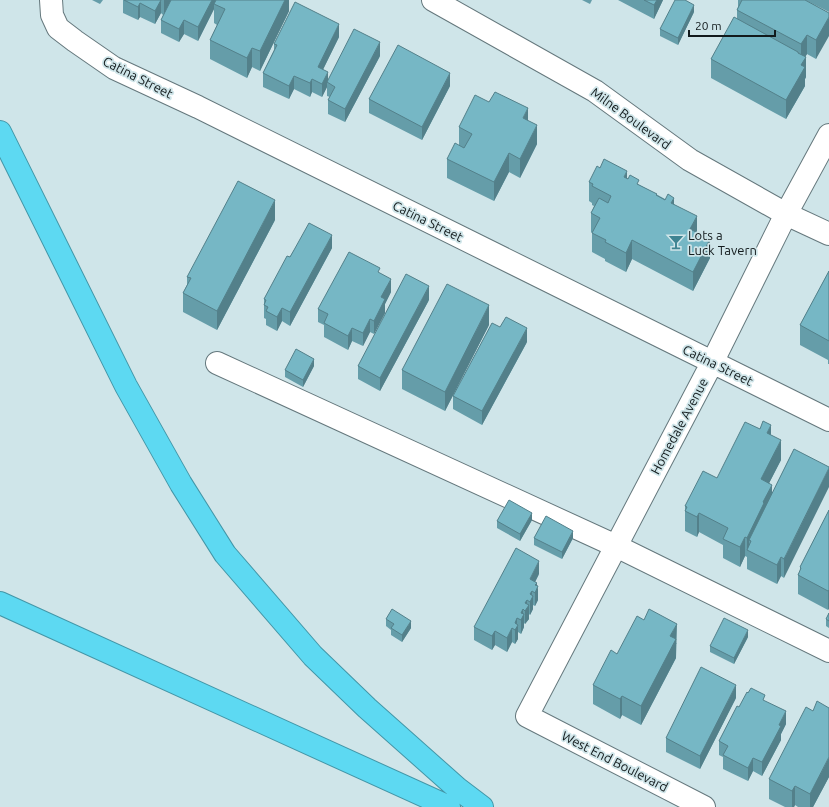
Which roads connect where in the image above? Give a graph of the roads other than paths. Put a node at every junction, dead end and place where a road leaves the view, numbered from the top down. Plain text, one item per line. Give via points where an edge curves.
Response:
1 (51, 0) edge
2 (434, 0) edge
3 (0, 132) edge
4 (829, 135) edge
5 (786, 214) junction
6 (829, 234) edge
7 (217, 363) dead end
8 (712, 363) junction
9 (829, 420) edge
10 (616, 546) junction
11 (0, 603) edge
12 (829, 651) edge
13 (527, 716) joint
14 (449, 807) edge
15 (482, 807) edge
16 (704, 807) edge

1 - 8 street, Catina Street via 52,15 58,28 114,68 198,107
2 - 5 street, Milne Boulevard via 596,91 690,160
3 - 15 highway via 126,386 181,484 225,554 313,656 372,713
4 - 5 street, Homedale Avenue
5 - 6 street, Milne Boulevard
5 - 8 street, Homedale Avenue
7 - 10 street
8 - 9 street, Catina Street
8 - 10 street, Homedale Avenue
10 - 12 street
10 - 13 street, Homedale Avenue
11 - 14 highway
13 - 16 street, West End Boulevard

